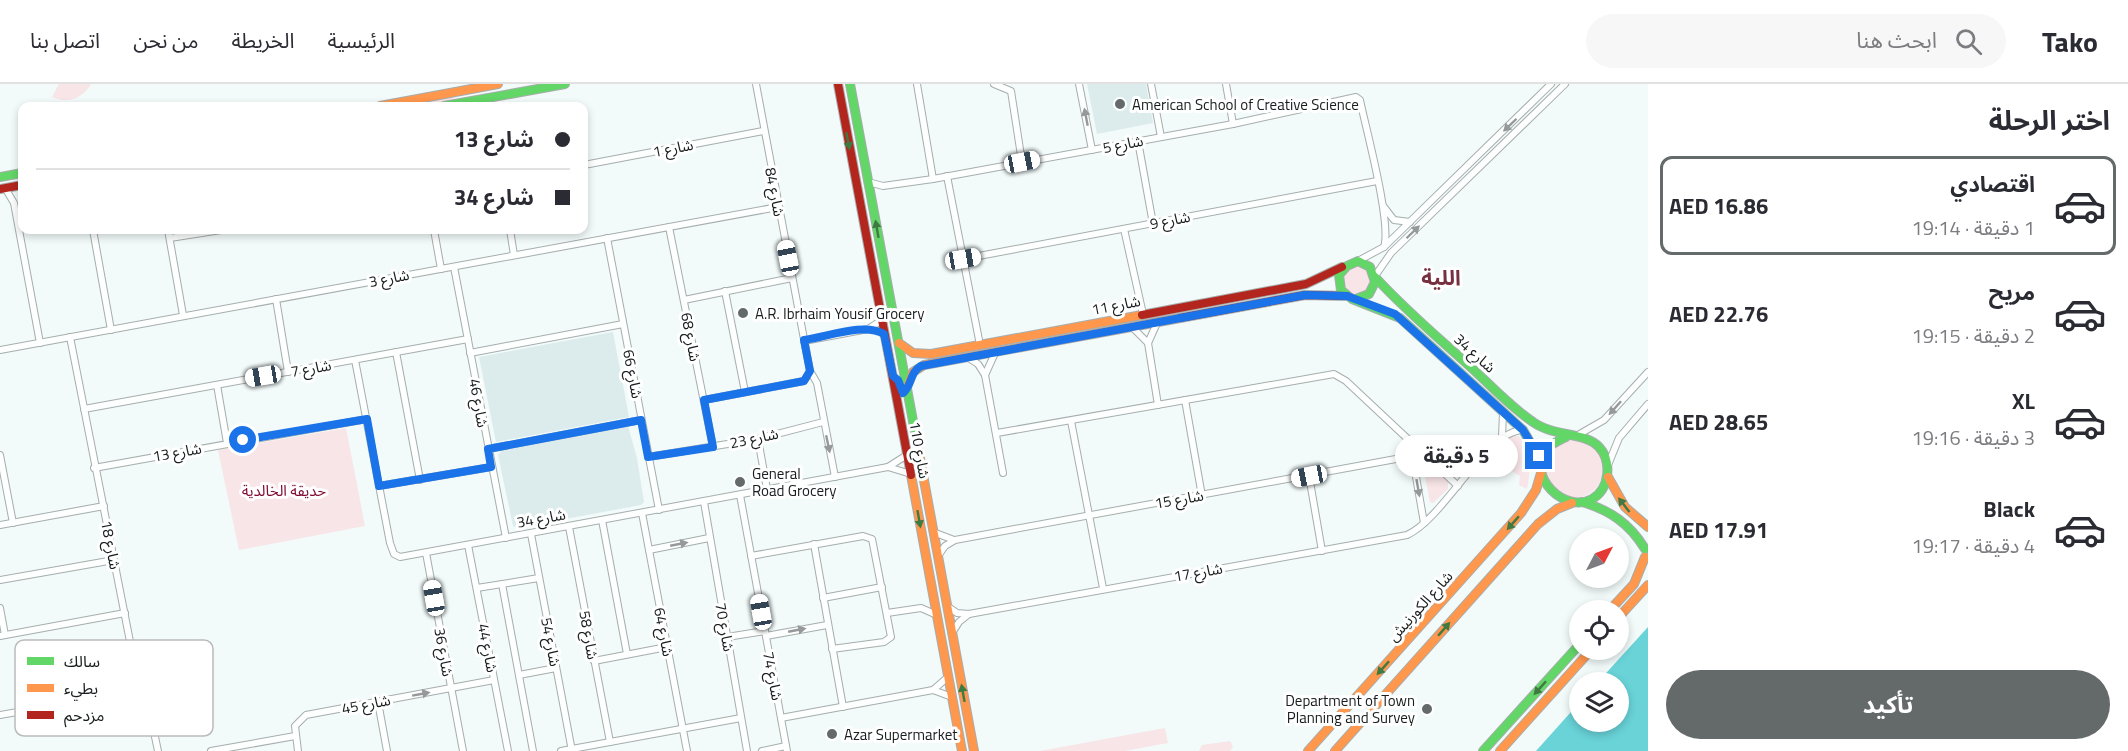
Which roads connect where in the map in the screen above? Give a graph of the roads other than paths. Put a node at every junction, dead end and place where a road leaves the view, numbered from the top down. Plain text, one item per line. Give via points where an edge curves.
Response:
1 (498, 84) edge
2 (565, 84) edge
3 (756, 84) edge
4 (838, 84) edge
5 (850, 84) edge
6 (917, 84) edge
7 (994, 84) edge
8 (1079, 84) edge
9 (1151, 84) edge
10 (1226, 84) edge
11 (1551, 84) edge
12 (1565, 84) edge
13 (401, 102) edge
14 (479, 102) edge
15 (1233, 124) junction
16 (763, 131) junction
17 (1161, 136) junction
18 (1138, 141) junction
19 (1092, 150) junction
20 (1022, 162) junction
21 (588, 164) edge
22 (18, 174) edge
23 (18, 176) edge
24 (947, 176) junction
25 (0, 177) edge
26 (933, 179) junction
27 (1377, 181) junction
28 (868, 182) junction
29 (18, 186) edge
30 (883, 186) junction
31 (2, 187) edge
32 (18, 193) edge
33 (871, 197) junction
34 (1381, 198) junction
35 (14, 203) junction
36 (778, 207) junction
37 (1410, 222) junction
38 (1154, 224) junction
39 (18, 225) edge
40 (669, 227) junction
41 (1124, 229) junction
42 (20, 234) edge
43 (94, 234) edge
44 (169, 234) edge
45 (196, 234) edge
46 (435, 234) edge
47 (511, 234) edge
48 (170, 238) junction
49 (607, 238) junction
50 (1384, 247) junction
51 (514, 255) junction
52 (963, 259) junction
53 (871, 260) junction
54 (1358, 261) junction
55 (454, 267) junction
56 (1342, 267) junction
57 (441, 269) junction
58 (1375, 276) junction
59 (792, 278) junction
60 (725, 291) junction
61 (1250, 294) junction
62 (1347, 296) junction
63 (890, 298) junction
64 (276, 299) junction
65 (1356, 299) junction
66 (684, 300) junction
67 (1210, 313) junction
68 (1143, 314) junction
69 (183, 315) junction
70 (882, 320) junction
71 (1156, 323) junction
72 (623, 324) junction
73 (1132, 327) junction
74 (868, 329) junction
75 (111, 330) junction
76 (1059, 330) junction
77 (884, 334) junction
78 (70, 337) junction
79 (468, 339) junction
80 (804, 340) junction
81 (898, 341) junction
82 (40, 343) junction
83 (1148, 343) junction
84 (980, 345) junction
85 (1027, 347) junction
86 (0, 350) edge
87 (396, 352) junction
88 (470, 353) junction
89 (995, 353) junction
90 (967, 357) junction
91 (355, 360) junction
92 (810, 371) junction
93 (288, 372) junction
94 (1648, 372) edge
95 (985, 375) junction
96 (893, 376) junction
97 (217, 385) junction
98 (907, 390) junction
99 (745, 392) junction
100 (704, 400) junction
101 (1185, 400) junction
102 (1648, 404) edge
103 (1158, 405) junction
104 (84, 409) junction
105 (1503, 413) junction
106 (367, 419) junction
107 (641, 420) junction
108 (1071, 421) junction
109 (823, 422) junction
110 (1523, 430) junction
111 (997, 433) junction
112 (1571, 436) junction
113 (1502, 437) junction
114 (758, 439) junction
115 (1408, 440) junction
116 (227, 443) junction
117 (713, 447) junction
118 (488, 449) junction
119 (1423, 454) junction
120 (0, 455) edge
121 (907, 455) junction
122 (648, 457) junction
123 (1404, 458) junction
124 (1608, 465) junction
125 (491, 467) junction
126 (888, 467) junction
127 (94, 468) junction
128 (1541, 468) junction
129 (1004, 472) dead end
130 (911, 474) junction
131 (1309, 476) junction
132 (835, 477) junction
133 (1608, 477) junction
134 (420, 480) junction
135 (379, 486) junction
136 (1458, 486) junction
137 (767, 489) junction
138 (740, 495) junction
139 (1202, 496) junction
140 (704, 502) junction
141 (1577, 503) junction
142 (104, 506) junction
143 (659, 510) junction
144 (642, 513) junction
145 (1090, 514) junction
146 (602, 520) junction
147 (13, 523) junction
148 (1424, 523) junction
149 (0, 525) edge
150 (1648, 526) edge
151 (569, 527) junction
152 (933, 532) junction
153 (531, 534) junction
154 (506, 538) junction
155 (709, 538) junction
156 (955, 540) junction
157 (814, 544) junction
158 (468, 545) junction
159 (649, 549) junction
160 (1322, 551) junction
161 (1646, 552) edge
162 (426, 553) junction
163 (751, 556) junction
164 (938, 556) junction
165 (114, 560) junction
166 (539, 578) junction
167 (0, 580) edge
168 (502, 584) junction
169 (1648, 585) edge
170 (882, 587) junction
171 (477, 588) junction
172 (1103, 588) junction
173 (933, 597) junction
174 (823, 598) junction
175 (1619, 600) edge
176 (947, 606) junction
177 (1629, 606) edge
178 (0, 608) edge
179 (921, 608) junction
180 (125, 613) junction
181 (887, 613) junction
182 (969, 614) junction
183 (937, 615) junction
184 (827, 625) junction
185 (765, 633) junction
186 (952, 633) junction
187 (2, 635) edge
188 (727, 637) junction
189 (131, 640) edge
190 (667, 647) junction
191 (832, 649) junction
192 (627, 654) junction
193 (1569, 656) edge
194 (1582, 660) edge
195 (594, 661) junction
196 (556, 668) junction
197 (519, 675) junction
198 (948, 677) junction
199 (494, 680) junction
200 (451, 688) junction
201 (933, 690) junction
202 (952, 698) junction
203 (378, 702) junction
204 (843, 707) junction
205 (15, 712) edge
206 (0, 715) edge
207 (741, 718) junction
208 (781, 718) junction
209 (682, 728) junction
210 (155, 736) edge
211 (295, 736) junction
212 (610, 742) junction
213 (786, 749) edge
214 (960, 749) edge
215 (572, 750) edge
216 (158, 751) edge
217 (211, 751) edge
218 (298, 751) edge
219 (387, 751) edge
220 (463, 751) edge
221 (508, 751) edge
222 (533, 751) edge
223 (561, 751) edge
224 (687, 751) edge
225 (747, 751) edge
226 (762, 751) edge
227 (974, 751) edge
228 (1308, 751) edge
229 (1335, 751) edge
230 (1483, 751) edge
231 (1500, 751) edge

1 - 13 street
2 - 14 street
3 - 16 street, شارع 84
4 -> 53 street, شارع 110
5 - 28 street, شارع 110
6 - 26 street
7 - 20 street via 1009,88 1012,93
19 -> 8 street
9 - 17 street
10 - 15 street
11 -> 37 street
58 -> 12 street via 1391,253
15 - 17 street, شارع 5
15 - 27 street, شارع 5 via 1353,97 1360,100
16 - 21 street, شارع 1
16 - 36 street, شارع 84
17 - 18 street, شارع 5
18 - 19 street, شارع 5
18 - 38 street
19 - 20 street, شارع 5
20 - 24 street, شارع 5
22 - 25 street
23 - 31 street
24 - 26 street, شارع 5
24 - 52 street
26 - 30 street, شارع 5
27 - 34 street
27 - 38 street, شارع 9
28 - 30 street, شارع 5
28 - 33 street, شارع 110
29 - 31 street
30 - 33 street
31 - 35 street
32 - 35 street
63 -> 33 street, شارع 110
34 - 37 street via 1391,218
34 - 50 street via 1387,232
35 - 39 street
36 - 40 street, شارع 3
36 - 59 street, شارع 84
37 - 50 street
38 - 41 street, شارع 9
40 - 49 street, شارع 3
40 - 66 street, شارع 68
41 - 52 street, شارع 9
41 - 68 street
42 - 82 street
43 - 75 street
44 - 48 street
45 - 48 street
46 - 57 street
47 - 51 street
48 - 69 street
49 - 51 street, شارع 3
49 - 72 street, شارع 66
50 - 54 street
51 - 55 street, شارع 3
52 - 84 street
53 - 63 street via 878,263 884,291
53 - 70 street, شارع 110
54 - 56 street
54 - 58 street via 1367,264
55 - 57 street, شارع 3
55 - 79 street, شارع 46
56 - 61 street, شارع 11 via 1311,282
56 - 62 street via 1338,280
57 - 64 street, شارع 3
58 - 65 street via 1372,291
58 - 112 street, شارع 34 via 1396,300 1528,419 1546,430
59 - 60 street
59 - 80 street, شارع 84
60 - 66 street
60 - 99 street
61 - 67 street via 1248,301 1216,307
61 - 68 street, شارع 11
62 - 65 street
62 - 67 street, شارع 11 via 1312,294
63 - 81 street, شارع 110
64 - 69 street, شارع 3
64 - 93 street
65 - 105 street, شارع 34 via 1400,318
66 - 100 street, شارع 68
67 - 71 street, شارع 11
68 - 76 street, شارع 11
69 - 75 street, شارع 3
70 - 74 street
70 - 77 street, شارع 110
71 - 73 street, شارع 11
71 - 83 street
72 - 88 street
72 - 107 street, شارع 66
73 - 83 street
73 - 85 street, شارع 11
74 - 77 street
74 - 80 street
75 - 78 street, شارع 3
76 - 84 street, شارع 11
76 - 85 street via 1033,340
77 - 96 street, شارع 110
78 - 82 street, شارع 3
78 - 104 street, شارع 18
79 - 87 street, شارع 7
79 - 88 street, شارع 46
80 - 92 street, شارع 84
81 - 84 street, شارع 11 via 916,355
81 - 98 street, شارع 110
82 - 86 street, شارع 3
83 - 103 street
85 - 89 street, شارع 11
87 - 91 street, شارع 7
87 - 134 street
88 - 118 street, شارع 46
89 - 90 street, شارع 11
89 - 95 street
90 - 95 street
90 - 98 street, شارع 11 via 918,368
91 - 93 street, شارع 7
91 - 106 street, شارع 34
92 - 99 street via 804,381
92 - 109 street, شارع 84
93 - 97 street, شارع 7
94 -> 112 street via 1604,420
95 - 111 street
96 - 98 street via 901,392
96 - 121 street, شارع 110
97 - 104 street, شارع 7
97 - 116 street
98 - 152 street, شارع 110
99 - 100 street
100 - 117 street, شارع 68
101 - 103 street
101 - 115 street via 1334,374
101 - 139 street
102 - 124 street via 1619,438
103 - 108 street
104 - 127 street, شارع 18
105 - 110 street, شارع 34
105 - 113 street
106 - 116 street, شارع 13
106 - 135 street, شارع 34
107 - 118 street
107 - 122 street, شارع 66
108 - 111 street
108 - 145 street
109 - 114 street, شارع 23
109 -> 132 street, شارع 84
110 - 113 street
110 - 128 street, شارع 34
111 - 129 street
112 - 124 street via 1589,439 1600,447
112 - 128 street via 1550,446
113 - 136 street, شارع 17
114 - 117 street, شارع 23
114 - 137 street
115 - 119 street
115 - 123 street via 1409,450
116 - 127 street, شارع 13
117 - 122 street, شارع 23
118 - 125 street, شارع 46
119 - 123 street, شارع 15
119 - 136 street
120 - 147 street
121 - 126 street, شارع 34
121 - 130 street, شارع 110
122 - 143 street, شارع 66
123 - 131 street, شارع 15
123 -> 148 street via 1415,471
124 - 133 street
125 - 134 street
125 - 154 street, شارع 46
126 - 130 street, شارع 34
126 - 132 street, شارع 34
127 - 142 street, شارع 18
128 - 141 street via 1551,494
128 -> 228 street, شارع الكورنيش via 1536,490 1521,513
130 -> 173 street, شارع 110
131 - 139 street, شارع 15
131 - 160 street
132 - 137 street, شارع 34
133 - 141 street via 1599,493
150 -> 133 street via 1625,507
134 - 135 street
135 - 162 street, شارع 34 via 393,552 402,557
136 - 148 street, شارع 17
137 - 138 street, شارع 34
138 - 140 street, شارع 34
138 - 163 street, شارع 74
139 - 145 street, شارع 15
140 - 143 street, شارع 34
140 - 155 street, شارع 70
141 - 161 street via 1598,506 1619,518
229 -> 141 street via 1538,524 1557,509
142 - 147 street
142 - 165 street, شارع 18
143 - 144 street, شارع 34
144 - 146 street, شارع 34
144 - 159 street, شارع 64
145 - 156 street, شارع 15
145 - 172 street
146 - 151 street, شارع 34
146 - 192 street
147 - 149 street
148 - 160 street, شارع 17 via 1407,535
151 - 153 street, شارع 34
151 - 195 street, شارع 58
152 - 156 street
152 - 164 street, شارع 110
153 - 154 street, شارع 34
153 - 166 street, شارع 54
154 - 158 street, شارع 34
159 -> 155 street
155 - 188 street, شارع 70
156 - 164 street
157 - 163 street
157 - 170 street via 863,536 873,541
157 - 174 street
158 - 162 street, شارع 34
158 - 171 street, شارع 44
159 - 190 street, شارع 64
160 - 172 street, شارع 17
161 - 175 street via 1634,584
162 - 200 street, شارع 36
163 - 185 street, شارع 74
164 - 176 street, شارع 110
165 - 167 street
165 - 180 street, شارع 18
166 - 168 street
166 - 196 street, شارع 54
168 - 171 street
168 - 197 street
169 - 177 street
170 - 174 street
170 - 181 street
171 - 199 street, شارع 44
172 - 182 street, شارع 17
173 - 179 street
173 - 183 street, شارع 110
174 - 184 street
176 - 182 street via 957,613
176 - 186 street, شارع 110
178 - 187 street
179 - 181 street
179 - 183 street
180 - 187 street
180 - 189 street, شارع 18
181 - 191 street via 889,627 880,642
182 - 186 street
183 - 198 street, شارع 110
185 -> 184 street
184 - 191 street
185 - 188 street
185 - 208 street, شارع 74
227 -> 186 street, شارع 110
188 - 207 street, شارع 70
190 - 192 street
190 - 209 street, شارع 64
191 - 204 street
192 - 195 street
193 -> 230 street
194 - 231 street
195 - 212 street, شارع 58
196 - 197 street
196 - 215 street, شارع 54
197 - 222 street
198 - 201 street
198 - 202 street, شارع 110
199 - 200 street, شارع 45
199 - 221 street, شارع 44
203 -> 200 street, شارع 45
200 - 220 street, شارع 36
201 - 202 street
201 - 204 street
202 - 214 street, شارع 110
203 - 211 street, شارع 45 via 306,715 295,726
203 - 219 street
204 - 208 street
205 - 206 street
207 - 209 street
207 - 225 street, شارع 70
208 - 213 street, شارع 74
209 - 212 street
209 - 224 street, شارع 64
210 - 216 street, شارع 18
211 - 217 street
211 - 218 street
212 - 215 street
213 - 226 street
215 - 223 street

